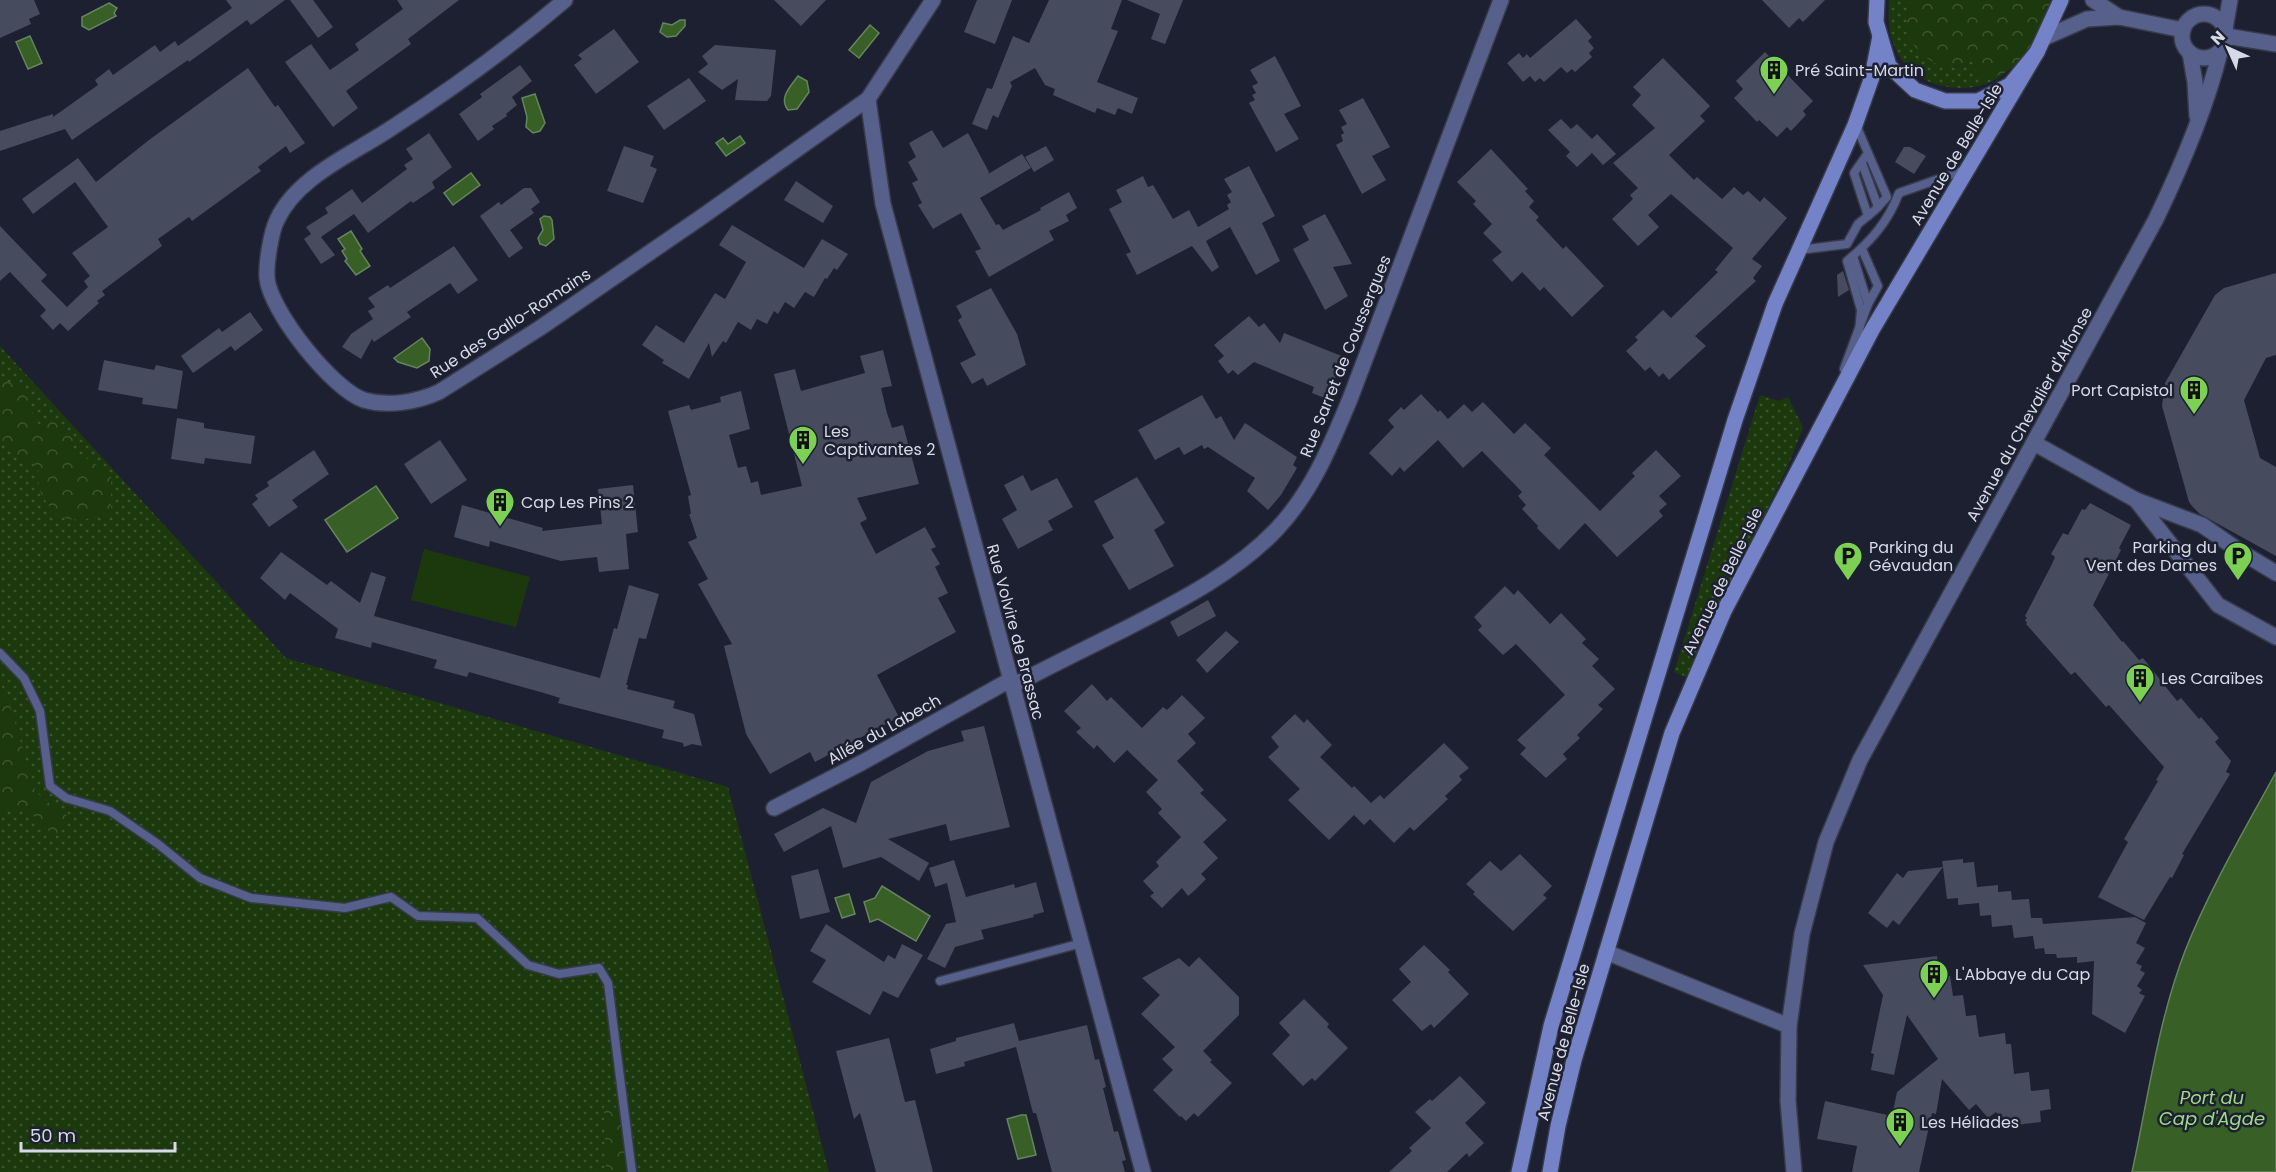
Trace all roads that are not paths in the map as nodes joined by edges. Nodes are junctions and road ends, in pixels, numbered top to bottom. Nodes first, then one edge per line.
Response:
1 (565, 0) edge
2 (933, 0) edge
3 (1501, 0) edge
4 (1877, 0) edge
5 (2061, 0) edge
6 (2093, 0) edge
7 (2206, 0) edge
8 (2230, 0) edge
9 (2193, 16) junction
10 (2119, 17) junction
11 (2183, 30) junction
12 (2225, 33) junction
13 (1880, 36) junction
14 (2044, 38) junction
15 (2276, 44) edge
16 (2220, 51) junction
17 (2037, 52) junction
18 (2190, 53) junction
19 (868, 99) junction
20 (2197, 119) junction
21 (1855, 125) junction
22 (1868, 153) junction
23 (1862, 163) junction
24 (1968, 168) junction
25 (1878, 207) junction
26 (1868, 216) junction
27 (1862, 249) junction
28 (1799, 250) junction
29 (1853, 256) junction
30 (1868, 304) junction
31 (1859, 333) junction
32 (1824, 419) junction
33 (2034, 442) junction
34 (2136, 500) junction
35 (2276, 573) edge
36 (2276, 637) edge
37 (0, 653) edge
38 (1011, 683) junction
39 (774, 808) dead end
40 (1082, 944) junction
41 (1606, 952) junction
42 (940, 981) dead end
43 (1789, 1026) junction
44 (632, 1172) edge
45 (1143, 1172) edge
46 (1519, 1172) edge
47 (1550, 1172) edge
48 (1794, 1172) edge

1 - 19 street, Rue des Gallo-Romains
2 - 19 street, Rue des Gallo-Romains
3 - 38 street, Rue Sarret de Coussergues
4 - 13 street
5 - 14 street
6 - 10 street
7 - 9 street
8 - 12 street
9 - 11 street
9 - 12 street
10 - 11 street
10 - 14 street
11 - 18 street
12 - 15 street
12 - 16 street
13 - 17 street
13 - 21 street, Avenue de Belle-Isle
14 - 17 street
16 - 18 street
16 - 20 street, Avenue du Chevalier d'Alfonse
17 - 24 street, Avenue de Belle-Isle
18 - 20 street, Avenue du Chevalier d'Alfonse
19 - 38 street, Rue Volvire de Brassac
20 - 33 street, Avenue du Chevalier d'Alfonse
21 - 22 lane
21 - 28 street, Avenue de Belle-Isle
22 - 23 lane
22 - 25 lane
23 - 25 lane
23 - 26 lane
24 - 27 lane
24 - 32 street, Avenue de Belle-Isle
25 - 26 lane
26 - 28 lane
27 - 29 lane
27 - 30 lane
28 - 46 street, Avenue de Belle-Isle
29 - 30 lane
29 - 31 lane
30 - 31 lane
31 - 32 lane
32 - 41 street, Avenue de Belle-Isle
33 - 34 street
33 - 43 street, Avenue du Chevalier d'Alfonse
34 - 35 street
34 - 36 street
37 - 44 lane
38 - 39 street, Allée du Labech
38 - 40 street, Rue Volvire de Brassac
40 - 42 lane
40 - 45 street, Rue Volvire de Brassac
41 - 43 street
41 - 47 street, Avenue de Belle-Isle
43 - 48 street, Avenue du Chevalier d'Alfonse

